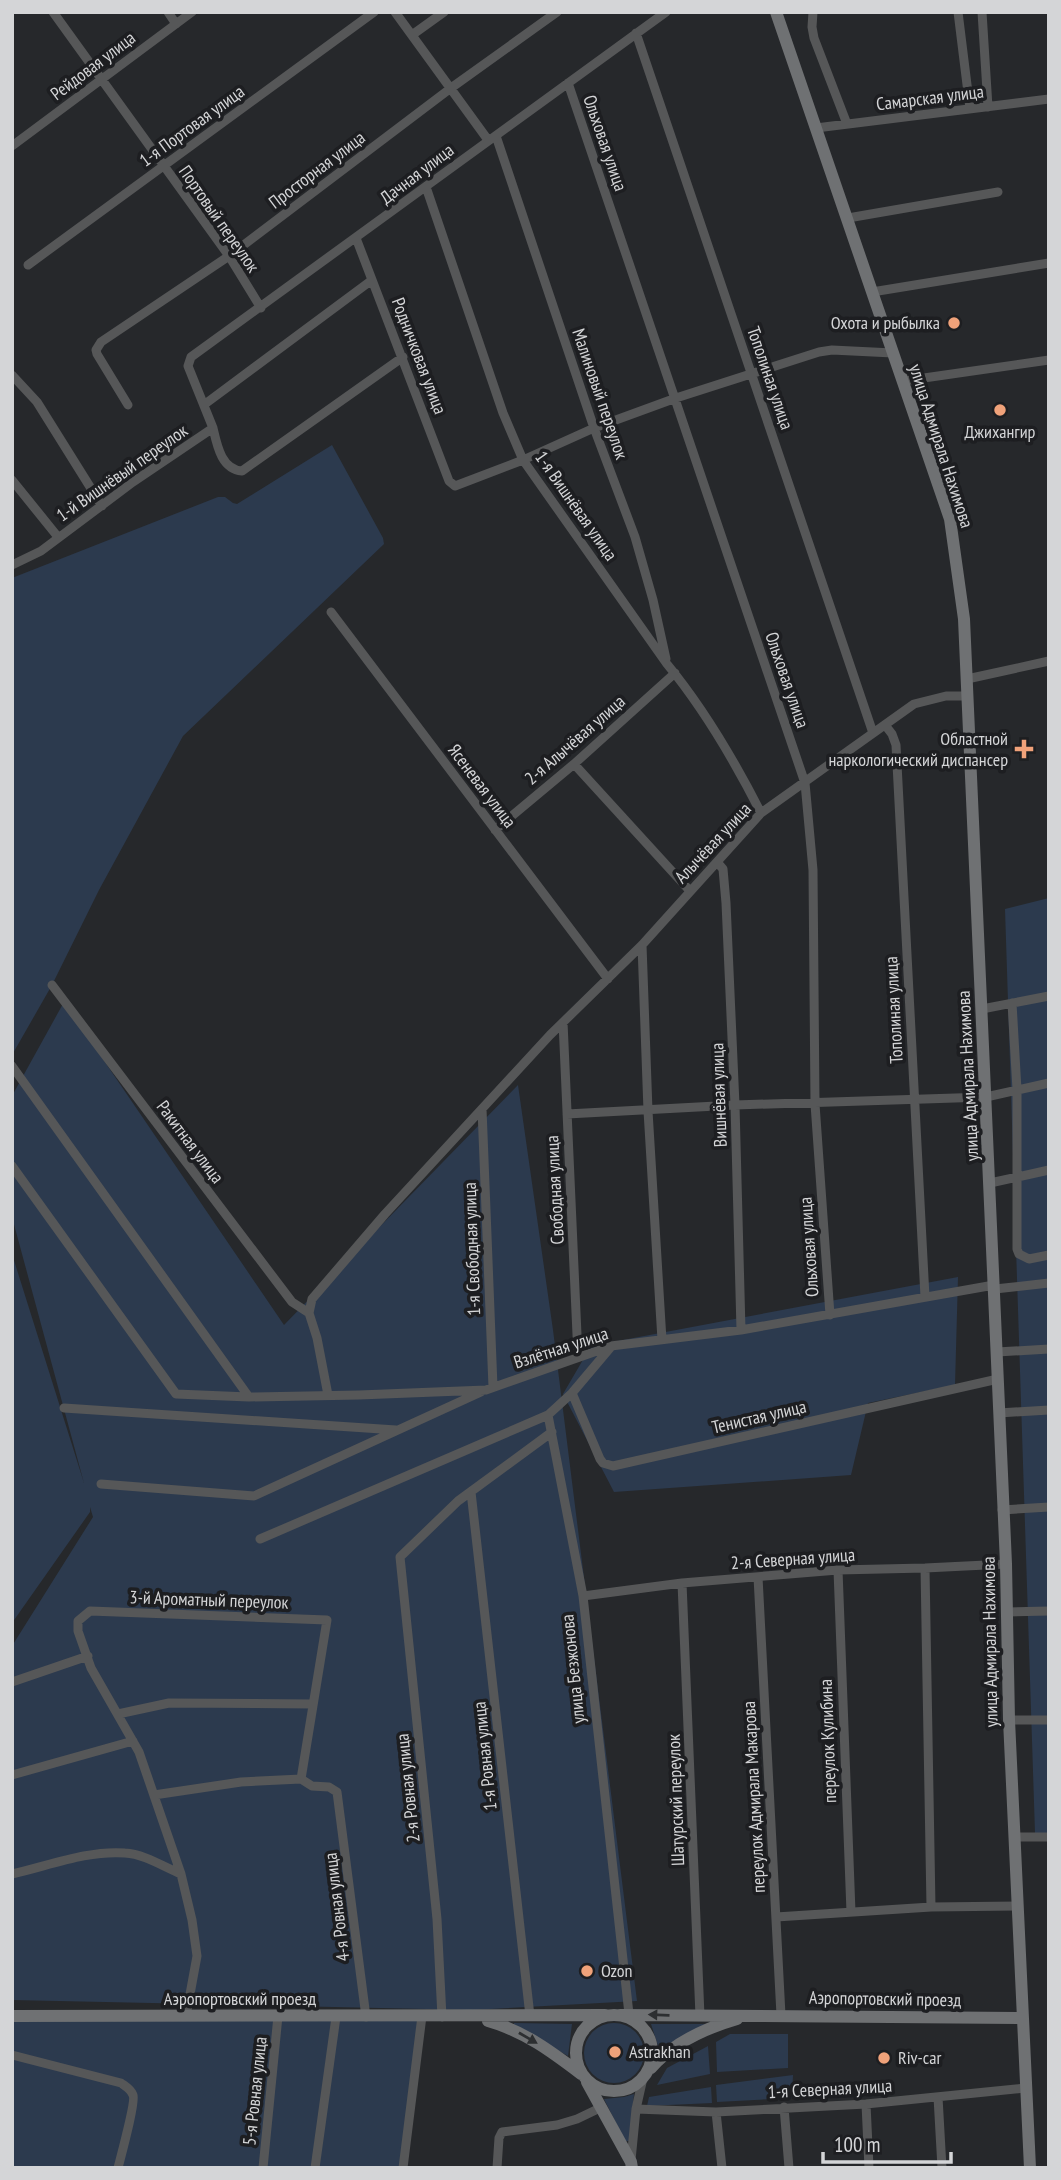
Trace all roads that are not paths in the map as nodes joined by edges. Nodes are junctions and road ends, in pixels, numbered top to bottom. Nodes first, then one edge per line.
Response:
1 (53, 12) edge
2 (168, 12) edge
3 (192, 12) edge
4 (374, 12) edge
5 (395, 12) edge
6 (443, 12) edge
7 (556, 12) edge
8 (666, 12) edge
9 (776, 12) edge
10 (813, 12) edge
11 (958, 12) edge
12 (982, 12) edge
13 (176, 24) junction
14 (636, 33) junction
15 (412, 35) junction
16 (101, 80) junction
17 (568, 83) junction
18 (451, 88) junction
19 (1049, 99) edge
20 (988, 107) junction
21 (970, 109) junction
22 (847, 124) junction
23 (816, 128) junction
24 (492, 138) junction
25 (13, 142) edge
26 (163, 167) junction
27 (426, 187) junction
28 (998, 192) dead end
29 (848, 218) junction
30 (356, 239) junction
31 (229, 256) junction
32 (1049, 263) edge
33 (28, 265) dead end
34 (372, 280) junction
35 (872, 292) junction
36 (261, 308) junction
37 (893, 353) junction
38 (403, 356) junction
39 (1049, 360) edge
40 (752, 374) junction
41 (12, 375) edge
42 (903, 382) junction
43 (676, 398) junction
44 (205, 404) junction
45 (128, 405) dead end
46 (213, 428) junction
47 (594, 428) junction
48 (523, 460) junction
49 (12, 480) edge
50 (102, 506) junction
51 (58, 537) junction
52 (12, 565) edge
53 (331, 612) dead end
54 (1049, 661) edge
55 (667, 664) junction
56 (675, 673) junction
57 (967, 679) junction
58 (968, 696) junction
59 (885, 725) junction
60 (873, 733) junction
61 (574, 764) junction
62 (805, 783) junction
63 (761, 813) junction
64 (495, 830) junction
65 (717, 862) junction
66 (690, 891) junction
67 (642, 945) junction
68 (608, 979) junction
69 (52, 985) dead end
70 (1049, 996) edge
71 (1012, 1003) junction
72 (982, 1009) junction
73 (563, 1022) junction
74 (12, 1066) edge
75 (1049, 1083) edge
76 (1017, 1090) junction
77 (986, 1097) junction
78 (915, 1100) junction
79 (815, 1104) junction
80 (735, 1105) junction
81 (482, 1109) junction
82 (648, 1111) junction
83 (567, 1114) junction
84 (12, 1166) edge
85 (1049, 1170) edge
86 (1016, 1177) junction
87 (990, 1183) junction
88 (1049, 1255) edge
89 (1049, 1283) edge
90 (994, 1287) junction
91 (925, 1297) junction
92 (309, 1313) junction
93 (830, 1315) junction
94 (741, 1330) junction
95 (663, 1340) junction
96 (611, 1346) junction
97 (1049, 1349) edge
98 (997, 1352) junction
99 (578, 1357) junction
100 (998, 1379) junction
101 (490, 1389) junction
102 (572, 1393) junction
103 (328, 1395) junction
104 (249, 1397) junction
105 (64, 1408) dead end
106 (1049, 1410) edge
107 (999, 1413) junction
108 (548, 1415) junction
109 (398, 1430) junction
110 (552, 1432) junction
111 (101, 1484) dead end
112 (471, 1492) junction
113 (1049, 1507) edge
114 (1003, 1510) junction
115 (261, 1539) dead end
116 (1006, 1564) junction
117 (925, 1568) junction
118 (838, 1570) junction
119 (758, 1577) junction
120 (682, 1583) junction
121 (583, 1596) junction
122 (1049, 1611) edge
123 (1006, 1612) junction
124 (88, 1656) junction
125 (12, 1682) edge
126 (313, 1703) junction
127 (118, 1714) junction
128 (1009, 1720) junction
129 (1049, 1720) edge
130 (133, 1741) junction
131 (12, 1775) edge
132 (301, 1779) junction
133 (154, 1795) junction
134 (1014, 1837) junction
135 (1049, 1837) edge
136 (12, 1874) edge
137 (181, 1874) junction
138 (930, 1906) junction
139 (1017, 1906) junction
140 (851, 1912) junction
141 (776, 1917) junction
142 (624, 2014) junction
143 (605, 2015) junction
144 (781, 2015) junction
145 (12, 2016) edge
146 (186, 2016) junction
147 (422, 2016) junction
148 (530, 2016) junction
149 (700, 2016) junction
150 (748, 2016) junction
151 (278, 2017) junction
152 (336, 2017) junction
153 (366, 2017) junction
154 (442, 2017) junction
155 (467, 2017) junction
156 (1021, 2018) junction
157 (12, 2055) edge
158 (645, 2075) junction
159 (584, 2076) junction
160 (1025, 2088) junction
161 (938, 2097) junction
162 (866, 2104) junction
163 (602, 2107) junction
164 (784, 2107) junction
165 (636, 2109) junction
166 (716, 2112) junction
167 (631, 2165) edge
168 (118, 2168) edge
169 (262, 2168) edge
170 (315, 2168) edge
171 (403, 2168) edge
172 (497, 2168) edge
173 (722, 2168) edge
174 (789, 2168) edge
175 (869, 2168) edge
176 (942, 2168) edge
177 (1030, 2168) edge

1 - 16 street, Портовый переулок
2 - 13 street
3 - 13 street, Рейдовая улица
4 - 26 street, 1-я Портовая улица
5 - 15 street, Малиновый переулок
6 - 15 street
7 - 18 street, Просторная улица
8 - 14 street, Дачная улица
9 - 23 main road, улица Адмирала Нахимова
10 - 22 street
11 - 21 street
12 - 20 street
13 - 16 street, Рейдовая улица
14 - 17 street, Дачная улица
14 - 40 street, Тополиная улица
15 - 18 street, Малиновый переулок
16 - 25 street, Рейдовая улица
16 - 26 street, Портовый переулок
17 - 24 street, Дачная улица
17 - 43 street, Ольховая улица
18 - 24 street, Малиновый переулок
18 - 31 street, Просторная улица
19 - 20 street, Самарская улица
20 - 21 street, Самарская улица
21 - 22 street, Самарская улица
22 - 23 street, Самарская улица
23 - 29 main road, улица Адмирала Нахимова
24 - 27 street, Дачная улица
24 - 47 street, Малиновый переулок
26 - 31 street, Портовый переулок
26 - 33 street, 1-я Портовая улица
27 - 30 street, Дачная улица
27 - 48 street, 1-я Вишнёвая улица
28 - 29 street
29 - 35 main road, улица Адмирала Нахимова
30 - 34 street, Родничковая улица
30 - 36 street, Дачная улица
31 - 36 street, Портовый переулок
31 - 45 street, Просторная улица
32 - 35 street
34 - 38 street, Родничковая улица
34 - 44 street
35 - 37 main road, улица Адмирала Нахимова
36 - 44 street, Дачная улица
37 - 40 street
37 - 42 main road, улица Адмирала Нахимова
38 - 46 street, 1-й Вишнёвый переулок
38 - 48 street, Родничковая улица
39 - 42 street
40 - 43 street
40 - 60 street, Тополиная улица
41 - 50 street
42 - 57 main road, улица Адмирала Нахимова
43 - 47 street
43 - 62 street, Ольховая улица
44 - 46 street
46 - 50 street, 1-й Вишнёвый переулок
47 - 48 street
47 - 55 street, Малиновый переулок
48 - 55 street, 1-я Вишнёвая улица
49 - 51 street
50 - 51 street, 1-й Вишнёвый переулок
51 - 52 street, 1-й Вишнёвый переулок
53 - 64 street, Ясеневая улица
54 - 57 street
55 - 56 street, 1-я Вишнёвая улица
56 - 61 street, 2-я Алычёвая улица
56 - 63 street, 1-я Вишнёвая улица
57 - 58 main road, улица Адмирала Нахимова
58 - 59 street, Алычёвая улица
58 - 72 main road, улица Адмирала Нахимова
59 - 60 street, Алычёвая улица
59 - 78 street, Тополиная улица
60 - 62 street, Алычёвая улица
61 - 64 street, 2-я Алычёвая улица
61 - 66 street
62 - 63 street, Алычёвая улица
62 - 79 street, Ольховая улица
63 - 65 street, Алычёвая улица
64 - 68 street, Ясеневая улица
65 - 66 street, Алычёвая улица
65 - 80 street, Вишнёвая улица
66 - 67 street, Алычёвая улица
67 - 68 street, Алычёвая улица
67 - 82 street
68 - 73 street, Алычёвая улица
69 - 92 street, Ракитная улица
70 - 71 street
71 - 72 street
71 - 76 street
72 - 77 main road, улица Адмирала Нахимова
73 - 81 street, Алычёвая улица
73 - 83 street, Свободная улица
74 - 104 street
75 - 76 street
76 - 77 street
76 - 86 street
77 - 78 street
77 - 87 main road, улица Адмирала Нахимова
78 - 79 street
78 - 91 street, Тополиная улица
79 - 80 street
79 - 93 street, Ольховая улица
80 - 82 street
80 - 94 street, Вишнёвая улица
81 - 92 street, Алычёвая улица
81 - 101 street, 1-я Свободная улица
82 - 83 street
82 - 95 street
83 - 99 street, Свободная улица
84 - 104 street, Взлётная улица
85 - 86 street
86 - 87 street
86 - 88 street
87 - 90 main road, улица Адмирала Нахимова
89 - 90 street, Взлётная улица
90 - 91 street, Взлётная улица
90 - 98 main road, улица Адмирала Нахимова
91 - 93 street, Взлётная улица
92 - 103 street
93 - 94 street, Взлётная улица
94 - 95 street, Взлётная улица
95 - 96 street, Взлётная улица
96 - 99 street, Взлётная улица
96 - 102 street
97 - 98 street
98 - 100 main road, улица Адмирала Нахимова
99 - 101 street, Взлётная улица
100 - 102 street, Тенистая улица
100 - 107 main road, улица Адмирала Нахимова
101 - 103 street, Взлётная улица
101 - 109 street
102 - 108 street
103 - 104 street, Взлётная улица
105 - 109 street
106 - 107 street
107 - 114 main road, улица Адмирала Нахимова
108 - 110 street, улица Безжонова
108 - 115 street
109 - 111 street
110 - 112 street
110 - 121 street, улица Безжонова
112 - 148 street, 1-я Ровная улица
112 - 154 street, 2-я Ровная улица
113 - 114 street
114 - 116 main road, улица Адмирала Нахимова
116 - 117 street, 2-я Северная улица
116 - 123 main road, улица Адмирала Нахимова
117 - 118 street, 2-я Северная улица
117 - 138 street
118 - 119 street, 2-я Северная улица
118 - 140 street, переулок Кулибина
119 - 120 street, 2-я Северная улица
119 - 141 street, переулок Адмирала Макарова
120 - 121 street, 2-я Северная улица
120 - 149 street, Шатурский переулок
121 - 142 street, улица Безжонова
122 - 123 street
123 - 128 main road, улица Адмирала Нахимова
124 - 125 street
124 - 126 street, 3-й Ароматный переулок
124 - 127 street
126 - 127 street
126 - 132 street
127 - 130 street
128 - 129 street
128 - 134 main road, улица Адмирала Нахимова
130 - 131 street
130 - 133 street
132 - 133 street
132 - 153 street, 4-я Ровная улица
133 - 137 street
134 - 135 street
134 - 139 main road, улица Адмирала Нахимова
136 - 137 street
137 - 146 street
138 - 139 street
138 - 140 street
139 - 156 main road, улица Адмирала Нахимова
140 - 141 street
141 - 144 street, переулок Адмирала Макарова
142 - 143 main road
149 -> 142 main road, Аэропортовский проезд
142 - 158 main road
143 - 148 main road
143 - 159 main road
144 - 150 main road, Аэропортовский проезд
144 - 156 main road, Аэропортовский проезд
145 - 146 main road, Аэропортовский проезд
146 - 151 main road, Аэропортовский проезд
147 - 153 main road, Аэропортовский проезд
147 - 154 main road, Аэропортовский проезд
147 - 171 street
148 - 155 main road
149 - 150 main road, Аэропортовский проезд
150 - 158 main road
151 - 152 main road, Аэропортовский проезд
151 - 169 street, 5-я Ровная улица
152 - 153 main road, Аэропортовский проезд
152 - 170 street
154 - 155 main road, Аэропортовский проезд
155 -> 159 main road
156 - 160 main road, улица Адмирала Нахимова
157 - 168 street
158 - 159 main road
158 - 165 street
159 - 163 main road
160 - 161 street, 1-я Северная улица
160 - 177 main road, улица Адмирала Нахимова
161 - 162 street, 1-я Северная улица
161 - 176 street
162 - 164 street, 1-я Северная улица
162 - 175 street
163 - 167 main road
163 - 172 street
164 - 166 street, 1-я Северная улица
164 - 174 street
165 - 166 street, 1-я Северная улица
165 - 167 street
166 - 173 street

